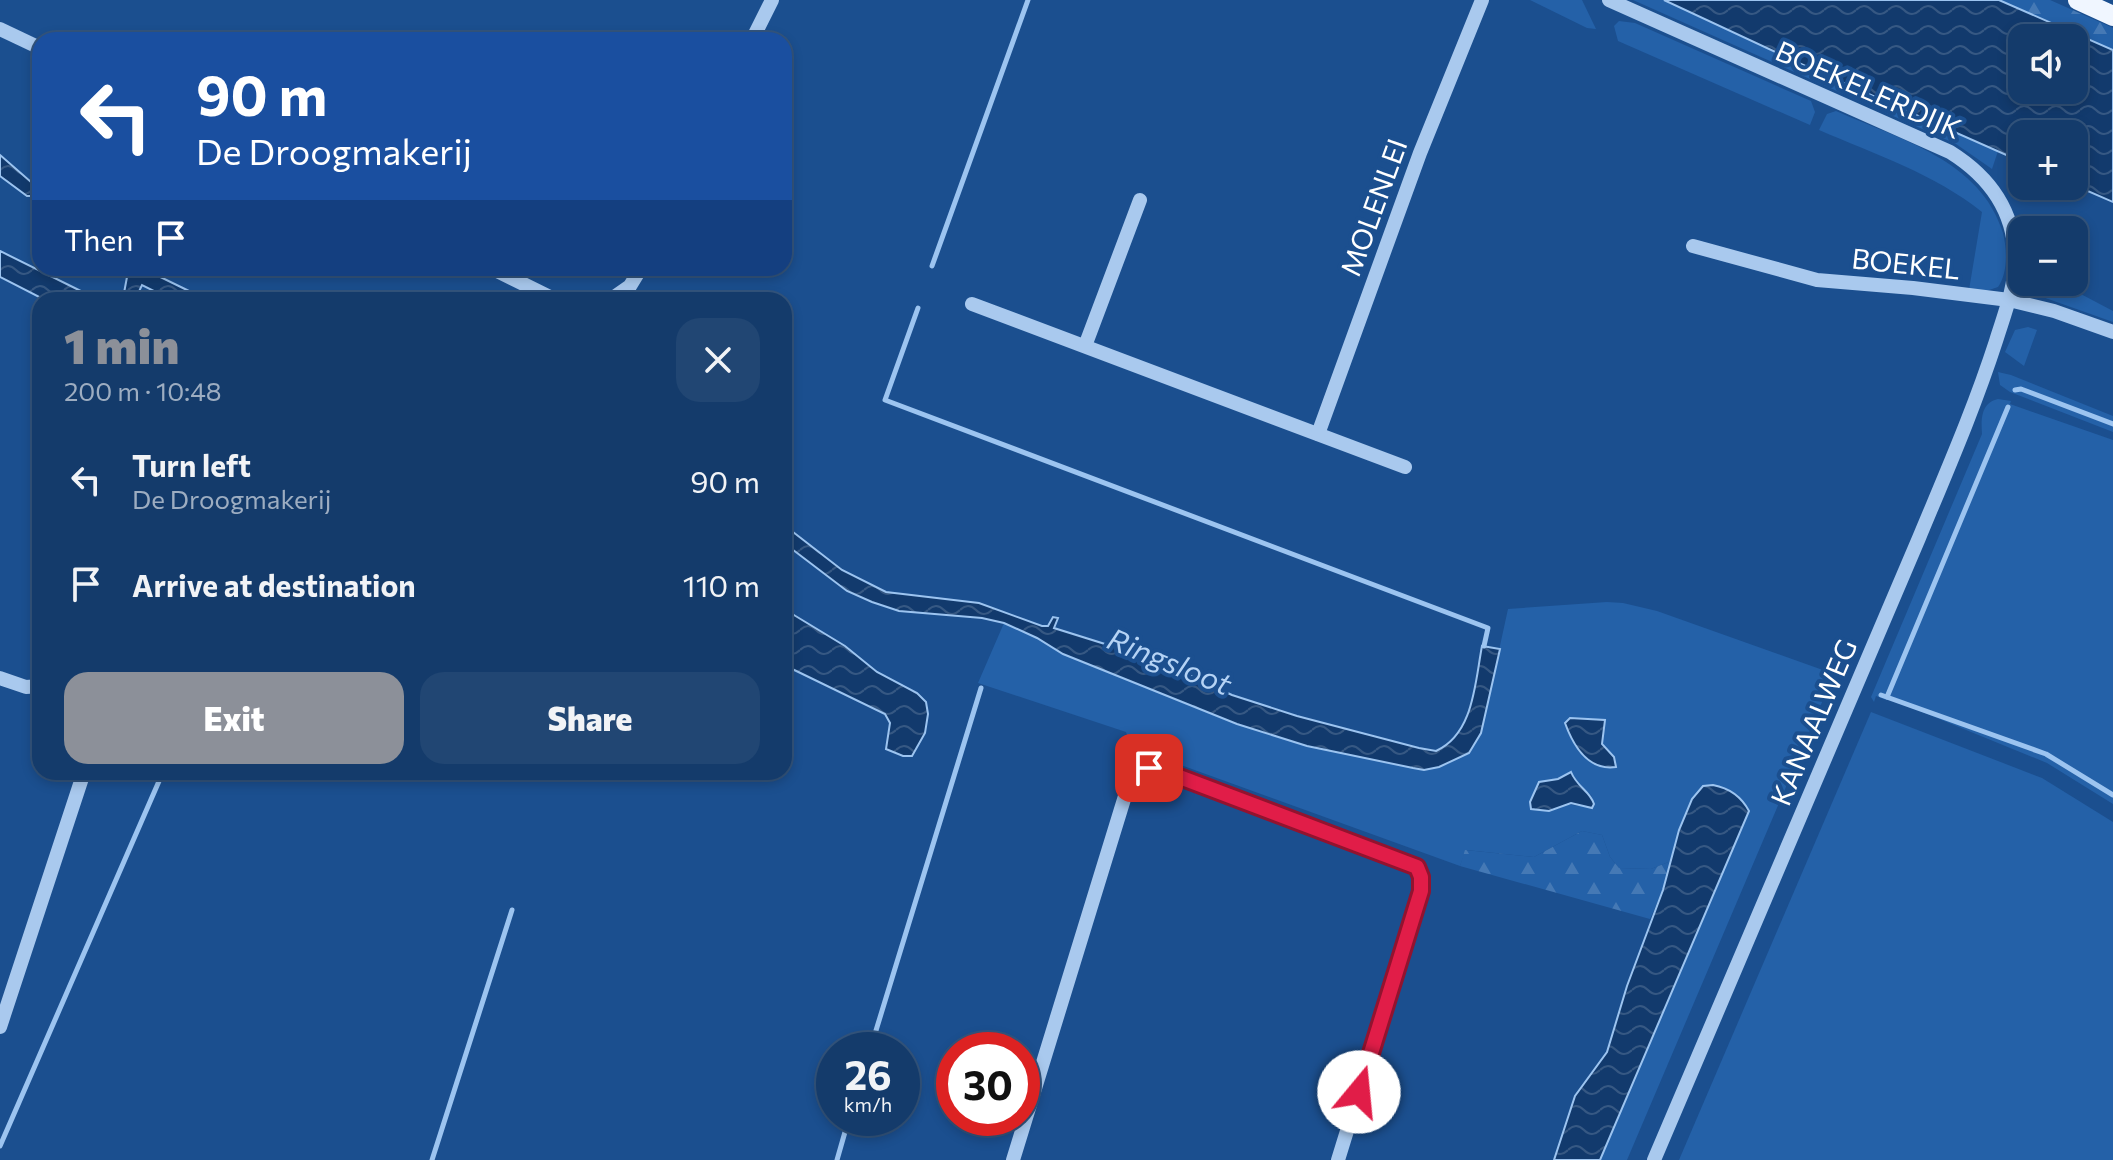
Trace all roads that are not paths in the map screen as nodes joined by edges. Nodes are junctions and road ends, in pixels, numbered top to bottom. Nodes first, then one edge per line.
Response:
1 (772, 0) edge
2 (1482, 0) edge
3 (1609, 0) edge
4 (2078, 0) edge
5 (2113, 16) edge
6 (0, 29) edge
7 (756, 32) edge
8 (32, 44) edge
9 (1140, 200) dead end
10 (1693, 246) dead end
11 (507, 276) edge
12 (636, 276) edge
13 (540, 292) edge
14 (621, 292) edge
15 (2009, 300) junction
16 (972, 304) dead end
17 (2113, 332) edge
18 (1085, 346) junction
19 (1318, 434) junction
20 (1405, 467) dead end
21 (0, 678) edge
22 (32, 687) edge
23 (81, 780) edge
24 (0, 1027) edge
25 (1013, 1160) edge
26 (1338, 1160) edge
27 (1654, 1160) edge

1 - 7 street
2 - 19 street, MOLENLEI
3 - 15 street, BOEKELERDIJK
4 - 5 main road
6 - 8 street
9 - 18 street
10 - 15 street, BOEKEL
11 - 13 street
12 - 14 street
15 - 17 street, BOEKEL
15 - 27 street, KANAALWEG
16 - 18 street
18 - 19 street
19 - 20 street
21 - 22 street
23 - 24 street
25 - 26 street

